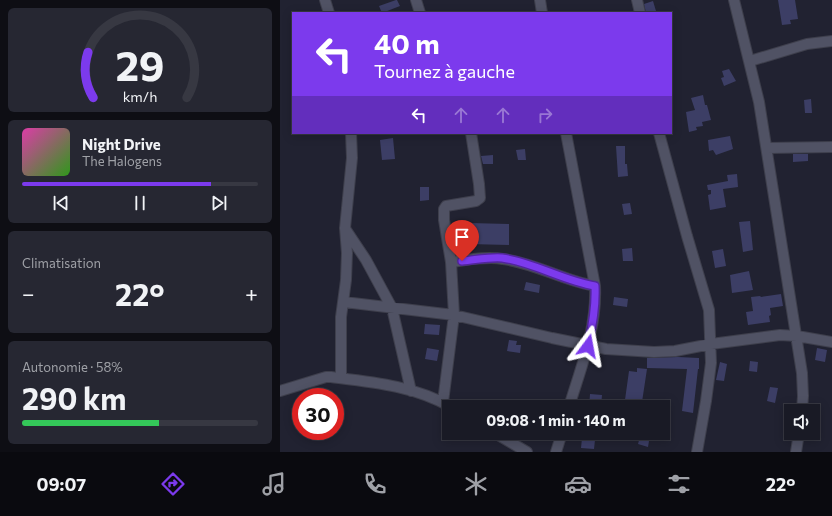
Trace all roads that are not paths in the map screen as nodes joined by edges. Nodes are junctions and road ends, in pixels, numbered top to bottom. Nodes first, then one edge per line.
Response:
1 (325, 0) edge
2 (416, 0) edge
3 (540, 0) edge
4 (637, 0) edge
5 (734, 0) edge
6 (329, 12) edge
7 (420, 12) edge
8 (542, 12) edge
9 (640, 12) edge
10 (832, 41) edge
11 (750, 61) junction
12 (351, 134) edge
13 (471, 134) edge
14 (566, 134) edge
15 (659, 134) edge
16 (832, 147) edge
17 (767, 148) junction
18 (345, 228) junction
19 (451, 262) junction
20 (595, 286) junction
21 (344, 302) junction
22 (392, 308) junction
23 (454, 315) junction
24 (797, 336) junction
25 (832, 342) edge
26 (711, 344) junction
27 (588, 346) junction
28 (341, 378) junction
29 (280, 391) edge
30 (411, 391) junction
31 (447, 400) edge
32 (571, 400) edge
33 (442, 403) edge
34 (802, 404) edge
35 (507, 440) edge
36 (560, 440) edge
37 (798, 440) edge
38 (527, 452) edge
39 (556, 452) edge
40 (697, 452) edge
41 (796, 452) edge

1 - 6 street
2 - 7 street
3 - 8 street
4 - 9 street
5 - 11 street
10 - 11 street
11 - 17 street
12 - 18 street
13 - 19 street
14 - 20 street
15 - 26 street
16 - 17 street
17 - 24 street
18 - 21 street
18 - 22 street
19 - 20 street
19 - 23 street
20 - 27 street
21 - 22 street
21 - 28 street
22 - 23 street
22 - 30 street
23 - 27 street
23 - 31 street
24 - 25 street
24 - 26 street
24 - 34 street
26 - 27 street
26 - 40 street
27 - 32 street
28 - 29 street
28 - 30 street
30 - 33 street
35 - 38 street
36 - 39 street
37 - 41 street

